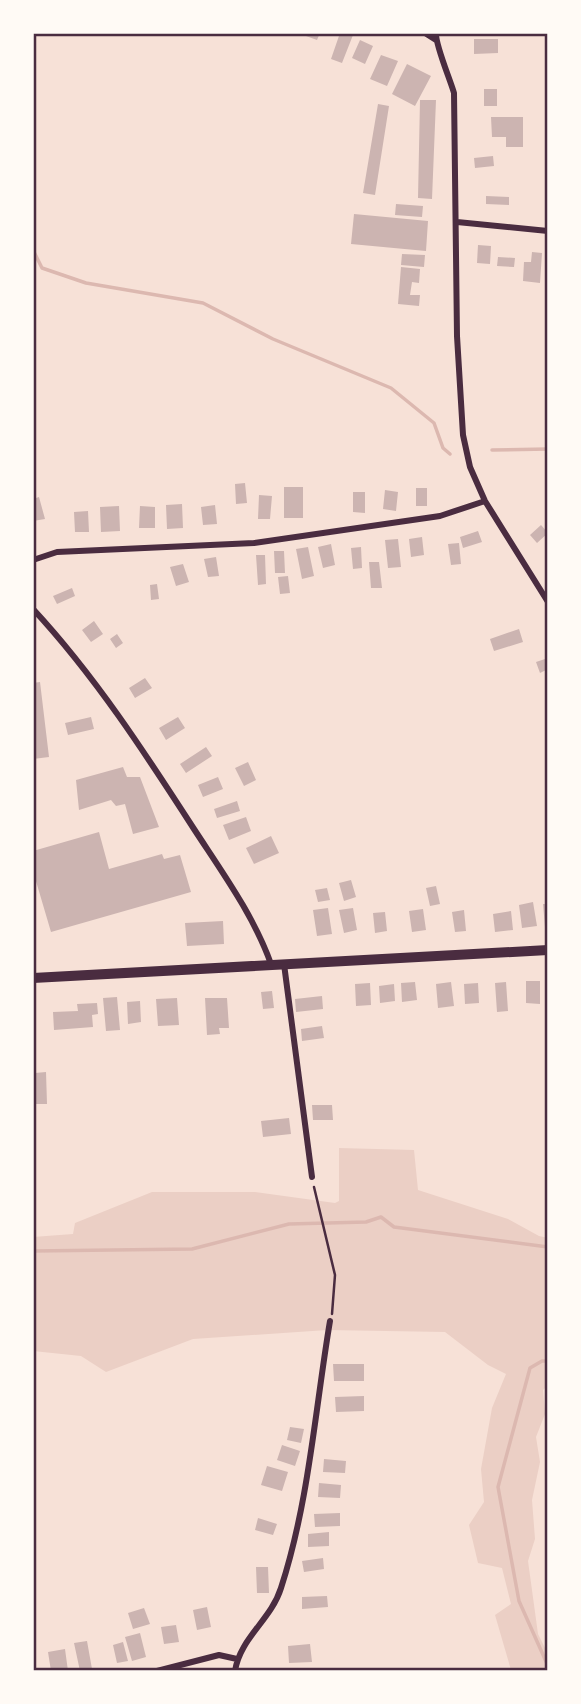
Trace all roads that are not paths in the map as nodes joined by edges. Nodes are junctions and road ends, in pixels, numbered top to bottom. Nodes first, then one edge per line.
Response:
1 (425, 33) edge
2 (436, 37) edge
3 (457, 222) junction
4 (548, 231) edge
5 (485, 501) junction
6 (33, 560) edge
7 (548, 602) edge
8 (33, 609) edge
9 (548, 950) edge
10 (271, 964) junction
11 (284, 964) junction
12 (33, 978) edge
13 (312, 1177) road end
14 (330, 1321) road end
15 (237, 1659) junction
16 (157, 1671) edge
17 (235, 1671) edge

1 - 2 street
2 - 3 street
3 - 4 street
3 - 5 street
5 - 6 street
5 - 7 street
8 - 10 street
9 - 11 main road
10 - 11 main road
10 - 12 main road
11 - 13 street
14 - 15 street
15 - 16 street
15 - 17 street

